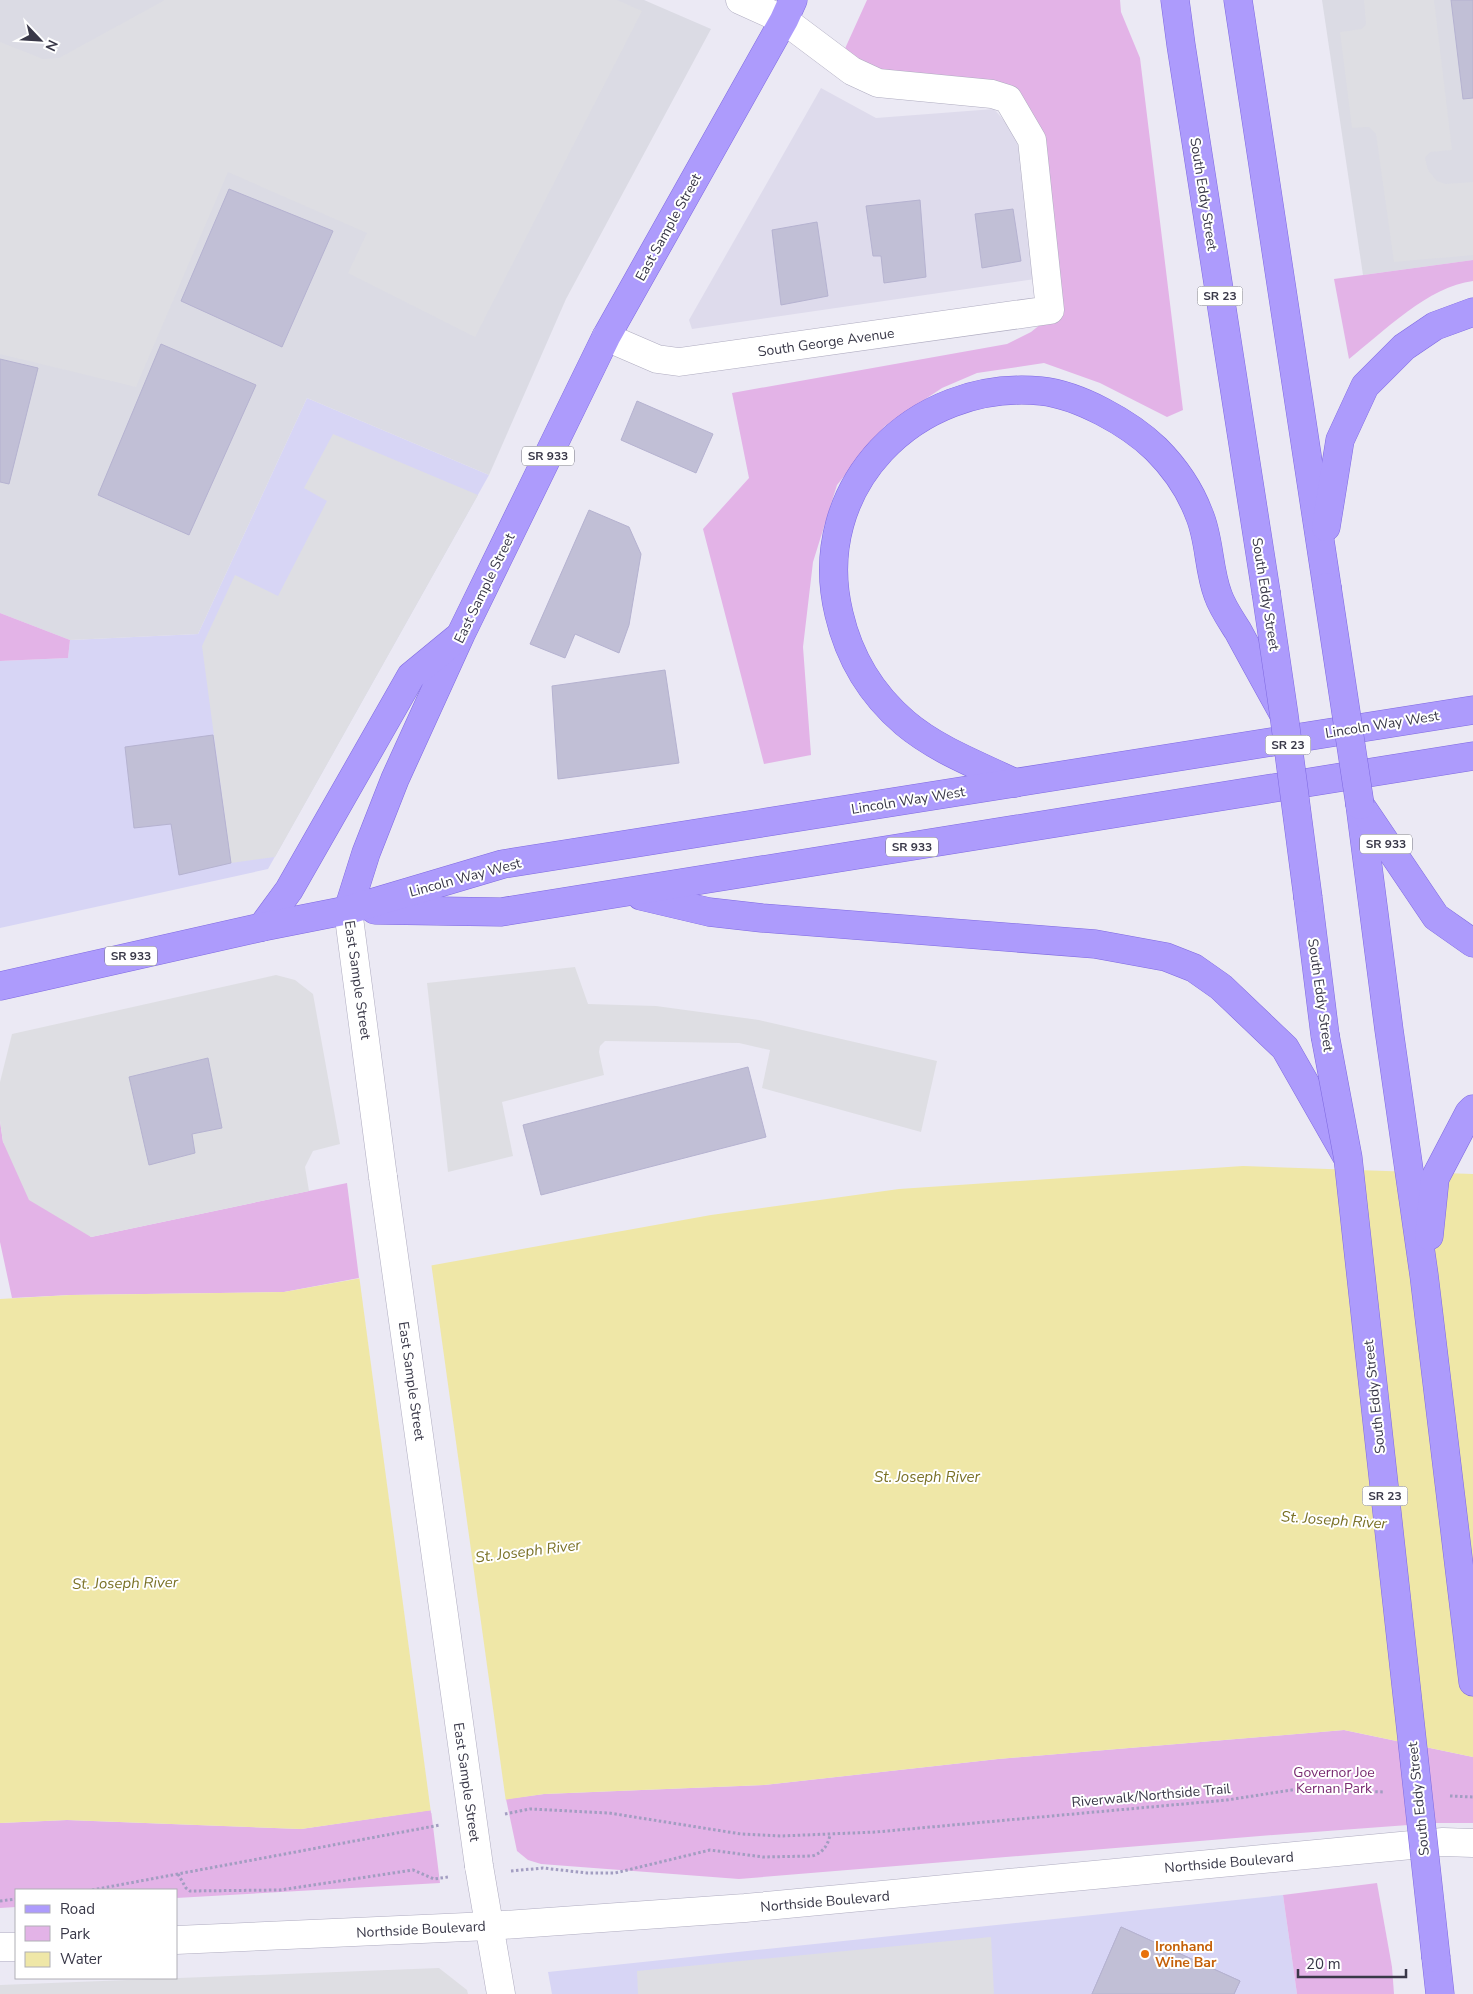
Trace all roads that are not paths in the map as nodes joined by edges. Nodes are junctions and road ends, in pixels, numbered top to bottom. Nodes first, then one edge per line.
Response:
1 (740, 0) edge
2 (1175, 0) edge
3 (1238, 0) edge
4 (788, 10) edge
5 (1473, 312) edge
6 (606, 337) junction
7 (1322, 553) junction
8 (461, 634) junction
9 (1473, 710) edge
10 (1284, 715) junction
11 (1473, 756) edge
12 (1015, 783) junction
13 (1360, 805) junction
14 (627, 893) junction
15 (348, 910) junction
16 (262, 927) junction
17 (1473, 944) edge
18 (0, 986) edge
19 (1473, 1109) edge
20 (1348, 1158) junction
21 (1424, 1275) junction
22 (1473, 1682) edge
23 (1473, 1843) edge
24 (489, 1926) junction
25 (178, 1940) edge
26 (0, 1947) edge
27 (15, 1947) edge
28 (1439, 1992) edge
29 (501, 1994) edge

1 - 4 street
2 - 10 main road, South Eddy Street / SR 23, bridge
3 - 7 main road
4 - 6 main road, East Sample Street / SR 933
4 - 6 street, South George Avenue
5 - 7 main road
6 - 8 main road, East Sample Street / SR 933
7 - 13 main road, bridge
8 - 15 main road, East Sample Street / SR 933
8 - 16 main road
9 - 12 main road, Lincoln Way West
10 - 12 main road
10 - 20 main road, South Eddy Street / SR 23, bridge
11 - 14 main road, Lincoln Way West / SR 933
12 - 15 main road, Lincoln Way West
13 - 17 main road, SR 933
13 - 21 main road
14 - 15 main road, Lincoln Way West / SR 933
14 - 20 main road
15 - 16 main road, Lincoln Way West / SR 933
15 - 24 street, East Sample Street, bridge
16 - 18 main road, Lincoln Way West / SR 933
19 - 21 main road
20 - 28 main road, South Eddy Street / SR 23, bridge
21 - 22 main road
23 - 24 street, Northside Boulevard
24 - 25 street, Northside Boulevard
24 - 29 street, East Sample Street
26 - 27 street

